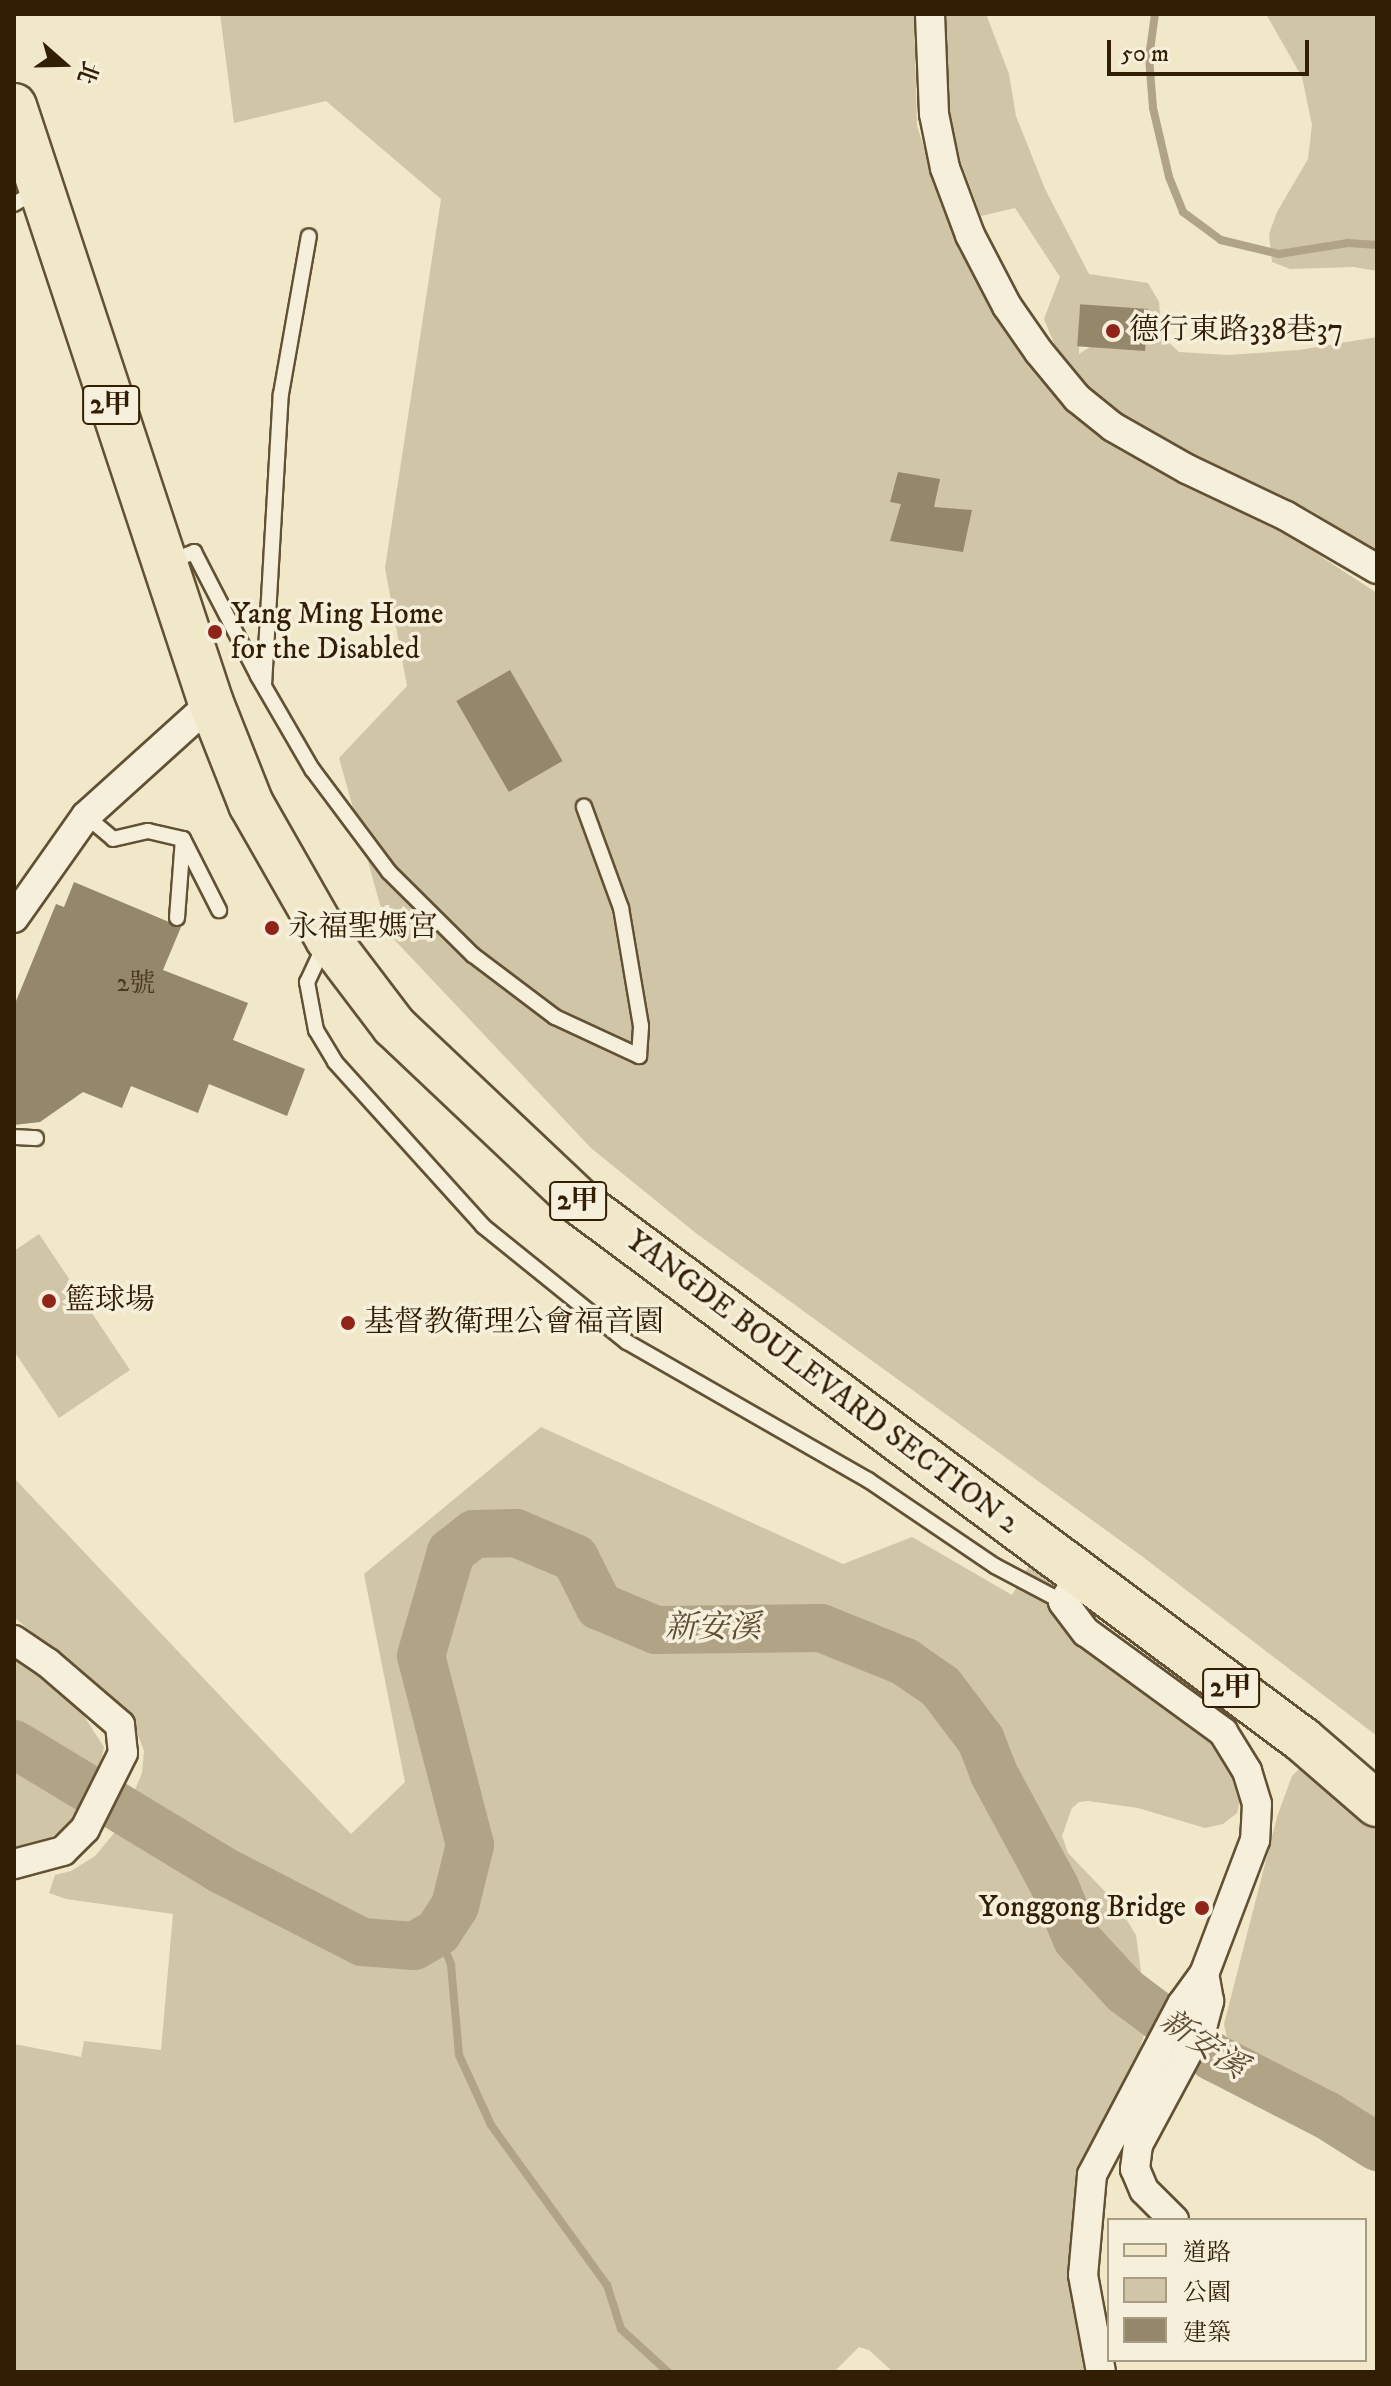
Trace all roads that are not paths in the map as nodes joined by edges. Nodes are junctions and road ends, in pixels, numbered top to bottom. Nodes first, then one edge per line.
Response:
1 (930, 14) edge
2 (14, 106) edge
3 (27, 196) edge
4 (309, 236) dead end
5 (164, 563) junction
6 (1377, 569) edge
7 (264, 687) junction
8 (211, 703) junction
9 (584, 807) dead end
10 (86, 816) junction
11 (183, 839) junction
12 (219, 910) dead end
13 (14, 918) edge
14 (177, 918) dead end
15 (328, 939) junction
16 (14, 1137) edge
17 (36, 1138) dead end
18 (1072, 1589) junction
19 (14, 1640) edge
20 (1377, 1804) edge
21 (14, 1864) edge
22 (1204, 1974) junction
23 (1172, 2218) edge
24 (1101, 2372) edge

1 - 6 street
2 - 3 main road, YANGDE BOULEVARD SECTION 2 / 2甲
3 - 5 main road, YANGDE BOULEVARD SECTION 2 / 2甲
4 - 7 lane
5 - 7 lane
5 - 8 main road, YANGDE BOULEVARD SECTION 2 / 2甲
7 - 9 lane
8 - 10 street
8 - 15 main road, YANGDE BOULEVARD SECTION 2 / 2甲
10 - 11 lane
10 - 13 street
11 - 12 lane
11 - 14 lane
15 - 18 main road, YANGDE BOULEVARD SECTION 2 / 2甲
15 - 18 lane
16 - 17 lane
18 - 20 main road, YANGDE BOULEVARD SECTION 2 / 2甲
18 - 22 street
19 - 21 street
22 - 23 street
22 - 24 street

